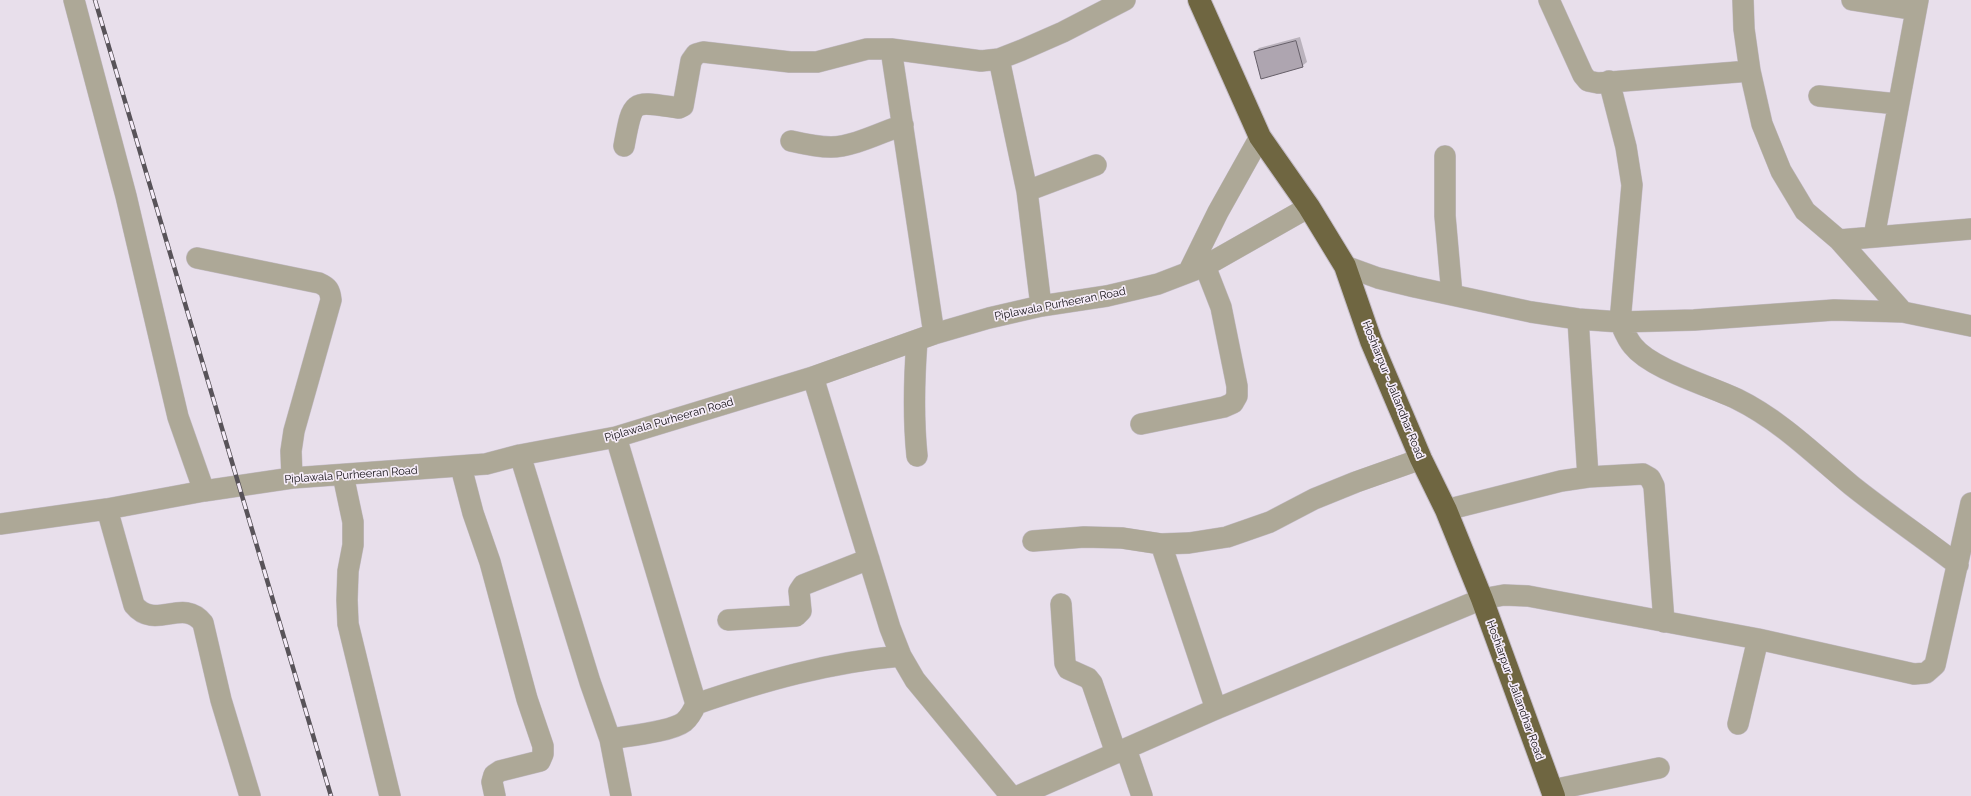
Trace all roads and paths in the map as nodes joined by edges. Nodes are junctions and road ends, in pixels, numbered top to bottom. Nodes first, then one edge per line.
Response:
1 (74, 0) edge
2 (1126, 0) edge
3 (1199, 0) edge
4 (1549, 0) edge
5 (1743, 0) edge
6 (1852, 0) edge
7 (1917, 5) edge
8 (891, 48) junction
9 (999, 59) junction
10 (1750, 71) junction
11 (1609, 82) junction
12 (1819, 96) dead end
13 (1897, 104) junction
14 (902, 125) junction
15 (1260, 138) junction
16 (791, 140) dead end
17 (624, 146) dead end
18 (1445, 156) dead end
19 (1096, 165) dead end
20 (1026, 191) junction
21 (1310, 207) junction
22 (1971, 229) edge
23 (1874, 237) junction
24 (1839, 240) junction
25 (198, 258) dead end
26 (1345, 266) junction
27 (1197, 268) junction
28 (1452, 295) junction
29 (1041, 306) junction
30 (1903, 312) junction
31 (1578, 319) junction
32 (1620, 322) junction
33 (1971, 326) edge
34 (926, 337) junction
35 (813, 377) junction
36 (1142, 424) dead end
37 (616, 436) junction
38 (520, 455) junction
39 (917, 456) dead end
40 (1421, 459) junction
41 (461, 467) junction
42 (343, 475) junction
43 (1588, 477) junction
44 (292, 478) junction
45 (204, 491) junction
46 (1971, 503) edge
47 (107, 509) junction
48 (1446, 510) junction
49 (0, 524) edge
50 (1033, 541) dead end
51 (1161, 544) junction
52 (1964, 555) edge
53 (869, 559) junction
54 (1482, 599) junction
55 (1061, 604) dead end
56 (728, 620) dead end
57 (1664, 622) junction
58 (1758, 639) junction
59 (901, 656) junction
60 (696, 704) junction
61 (1216, 709) junction
62 (1738, 724) dead end
63 (610, 739) junction
64 (1121, 751) junction
65 (1659, 768) dead end
66 (1553, 793) edge
67 (250, 796) edge
68 (390, 796) edge
69 (496, 796) edge
70 (621, 796) edge
71 (1011, 796) edge
72 (1018, 796) edge
73 (1142, 796) edge

1 - 45 street
2 - 9 street
3 - 15 highway, Hoshiarpur - Jallandhar Road
4 - 11 street
5 - 10 street
6 - 7 street
7 - 13 street
8 - 9 street
8 - 14 street
8 - 17 street
9 - 20 street
10 - 11 street
10 - 24 street
11 - 32 street
12 - 13 street
13 - 23 street
14 - 16 street
14 - 34 street
15 - 21 highway, Hoshiarpur - Jallandhar Road
15 - 27 street
18 - 28 street
19 - 20 street
20 - 29 street
21 - 26 highway, Hoshiarpur - Jallandhar Road
21 - 27 street, Piplawala Purheeran Road
22 - 23 street
23 - 24 street
24 - 30 street
25 - 44 street
26 - 28 street
26 - 40 highway, Hoshiarpur - Jallandhar Road
27 - 29 street, Piplawala Purheeran Road
27 - 36 street
28 - 31 street
29 - 34 street, Piplawala Purheeran Road
30 - 32 street
30 - 33 street
31 - 32 street
31 - 43 street
32 - 52 street
34 - 35 street, Piplawala Purheeran Road
34 - 39 street
35 - 37 street, Piplawala Purheeran Road
35 - 53 street
37 - 38 street, Piplawala Purheeran Road
37 - 60 street
38 - 41 street, Piplawala Purheeran Road
38 - 63 street
40 - 48 highway, Hoshiarpur - Jallandhar Road
40 - 51 street
41 - 42 street, Piplawala Purheeran Road
41 - 69 street
42 - 44 street, Piplawala Purheeran Road
42 - 68 street
43 - 48 street
43 - 57 street
44 - 45 street, Piplawala Purheeran Road
45 - 47 street, Piplawala Purheeran Road
46 - 52 street
47 - 49 street, Piplawala Purheeran Road
47 - 67 street
48 - 54 highway, Hoshiarpur - Jallandhar Road
50 - 51 street
51 - 61 street
52 - 58 street
53 - 56 street
53 - 59 street
54 - 57 street
54 - 61 street
54 - 66 highway, Hoshiarpur - Jallandhar Road
55 - 64 street
57 - 58 street
58 - 62 street
59 - 60 street
59 - 71 street
60 - 63 street
61 - 64 street
63 - 70 street
64 - 72 street
64 - 73 street
65 - 66 street

